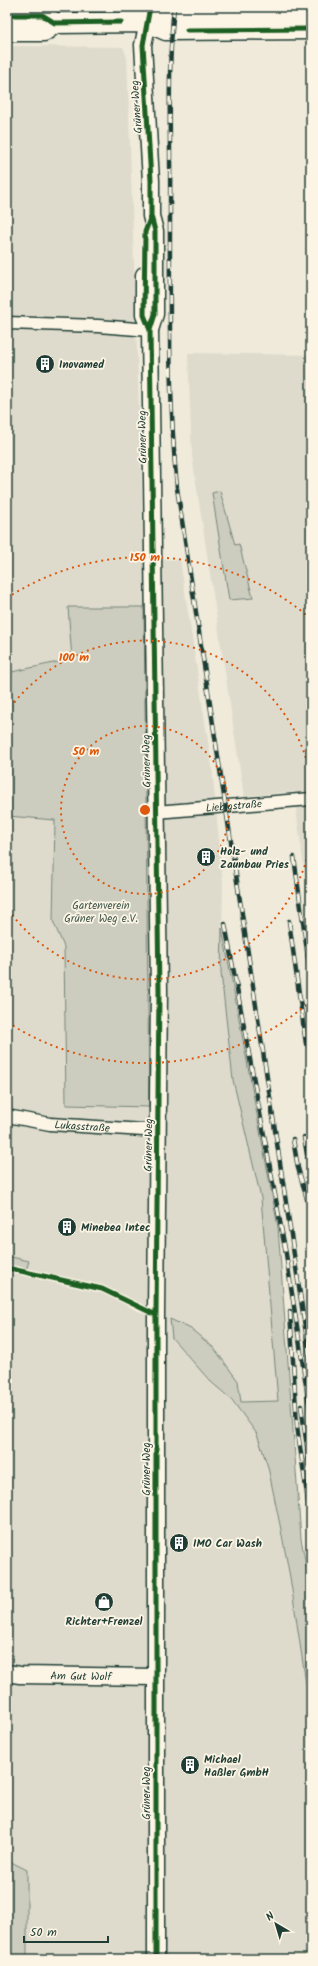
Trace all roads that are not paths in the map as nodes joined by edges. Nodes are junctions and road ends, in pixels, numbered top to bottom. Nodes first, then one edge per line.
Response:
1 (311, 13) edge
2 (149, 14) edge
3 (7, 15) edge
4 (55, 23) junction
5 (311, 29) edge
6 (7, 31) edge
7 (7, 323) edge
8 (150, 330) junction
9 (311, 799) edge
10 (156, 812) junction
11 (7, 1116) edge
12 (159, 1131) junction
13 (7, 1673) edge
14 (155, 1678) junction
15 (156, 1959) edge

1 - 2 main road
2 - 4 main road
2 - 5 main road
2 - 8 street, Grüner Weg
3 - 4 main road
4 - 6 main road
7 - 8 street
8 - 10 street, Grüner Weg
9 - 10 street, Liebigstraße
10 - 12 street, Grüner Weg
11 - 12 street, Lukasstraße
12 - 14 street, Grüner Weg
13 - 14 street, Am Gut Wolf
14 - 15 street, Grüner Weg

